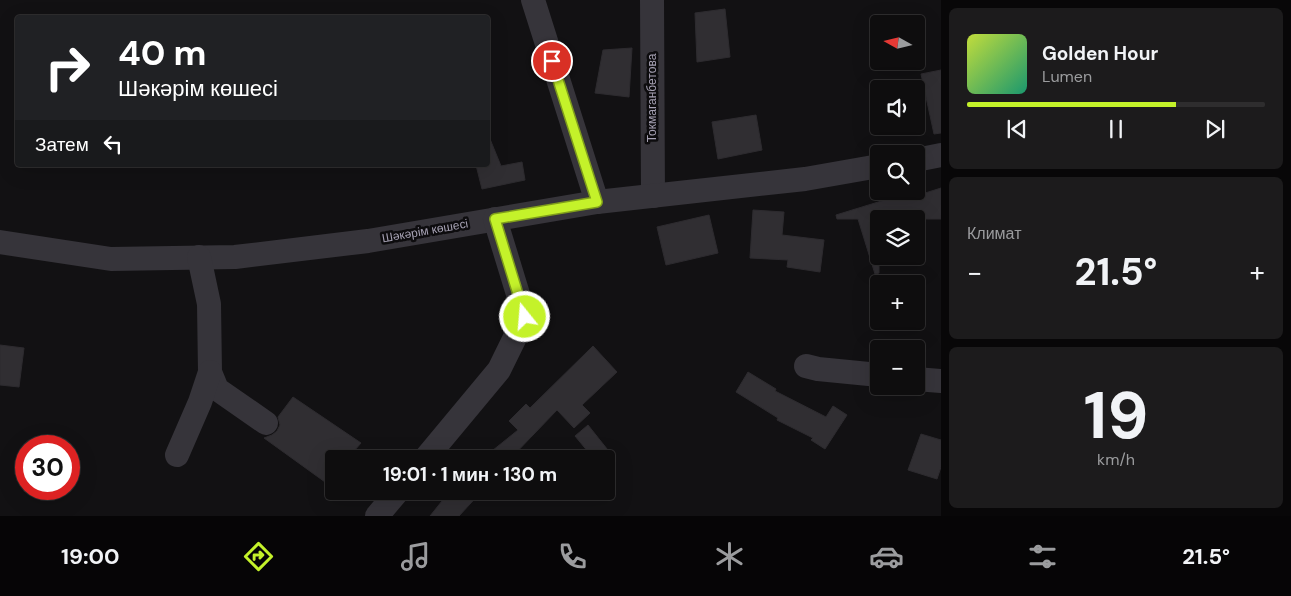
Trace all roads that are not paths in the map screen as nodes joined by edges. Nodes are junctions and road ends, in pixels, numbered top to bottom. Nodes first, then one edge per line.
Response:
1 (533, 0) edge
2 (652, 0) edge
3 (941, 155) edge
4 (925, 158) edge
5 (870, 168) edge
6 (653, 196) junction
7 (597, 202) junction
8 (495, 219) junction
9 (0, 242) edge
10 (199, 257) junction
11 (806, 366) dead end
12 (210, 372) junction
13 (870, 374) edge
14 (925, 380) edge
15 (941, 381) edge
16 (266, 423) dead end
17 (433, 450) edge
18 (177, 455) dead end
19 (390, 500) edge
20 (377, 516) edge

1 - 7 street
2 - 6 street, Токмаганбетова
3 - 4 street
5 - 6 street, Шәкәрім көшесі
6 - 7 street, Шәкәрім көшесі
7 - 8 street, Шәкәрім көшесі
8 - 10 street, Шәкәрім көшесі
8 - 17 street
9 - 10 street, Шәкәрім көшесі
10 - 12 street
11 - 13 street
12 - 16 street
12 - 18 street
14 - 15 street
19 - 20 street

